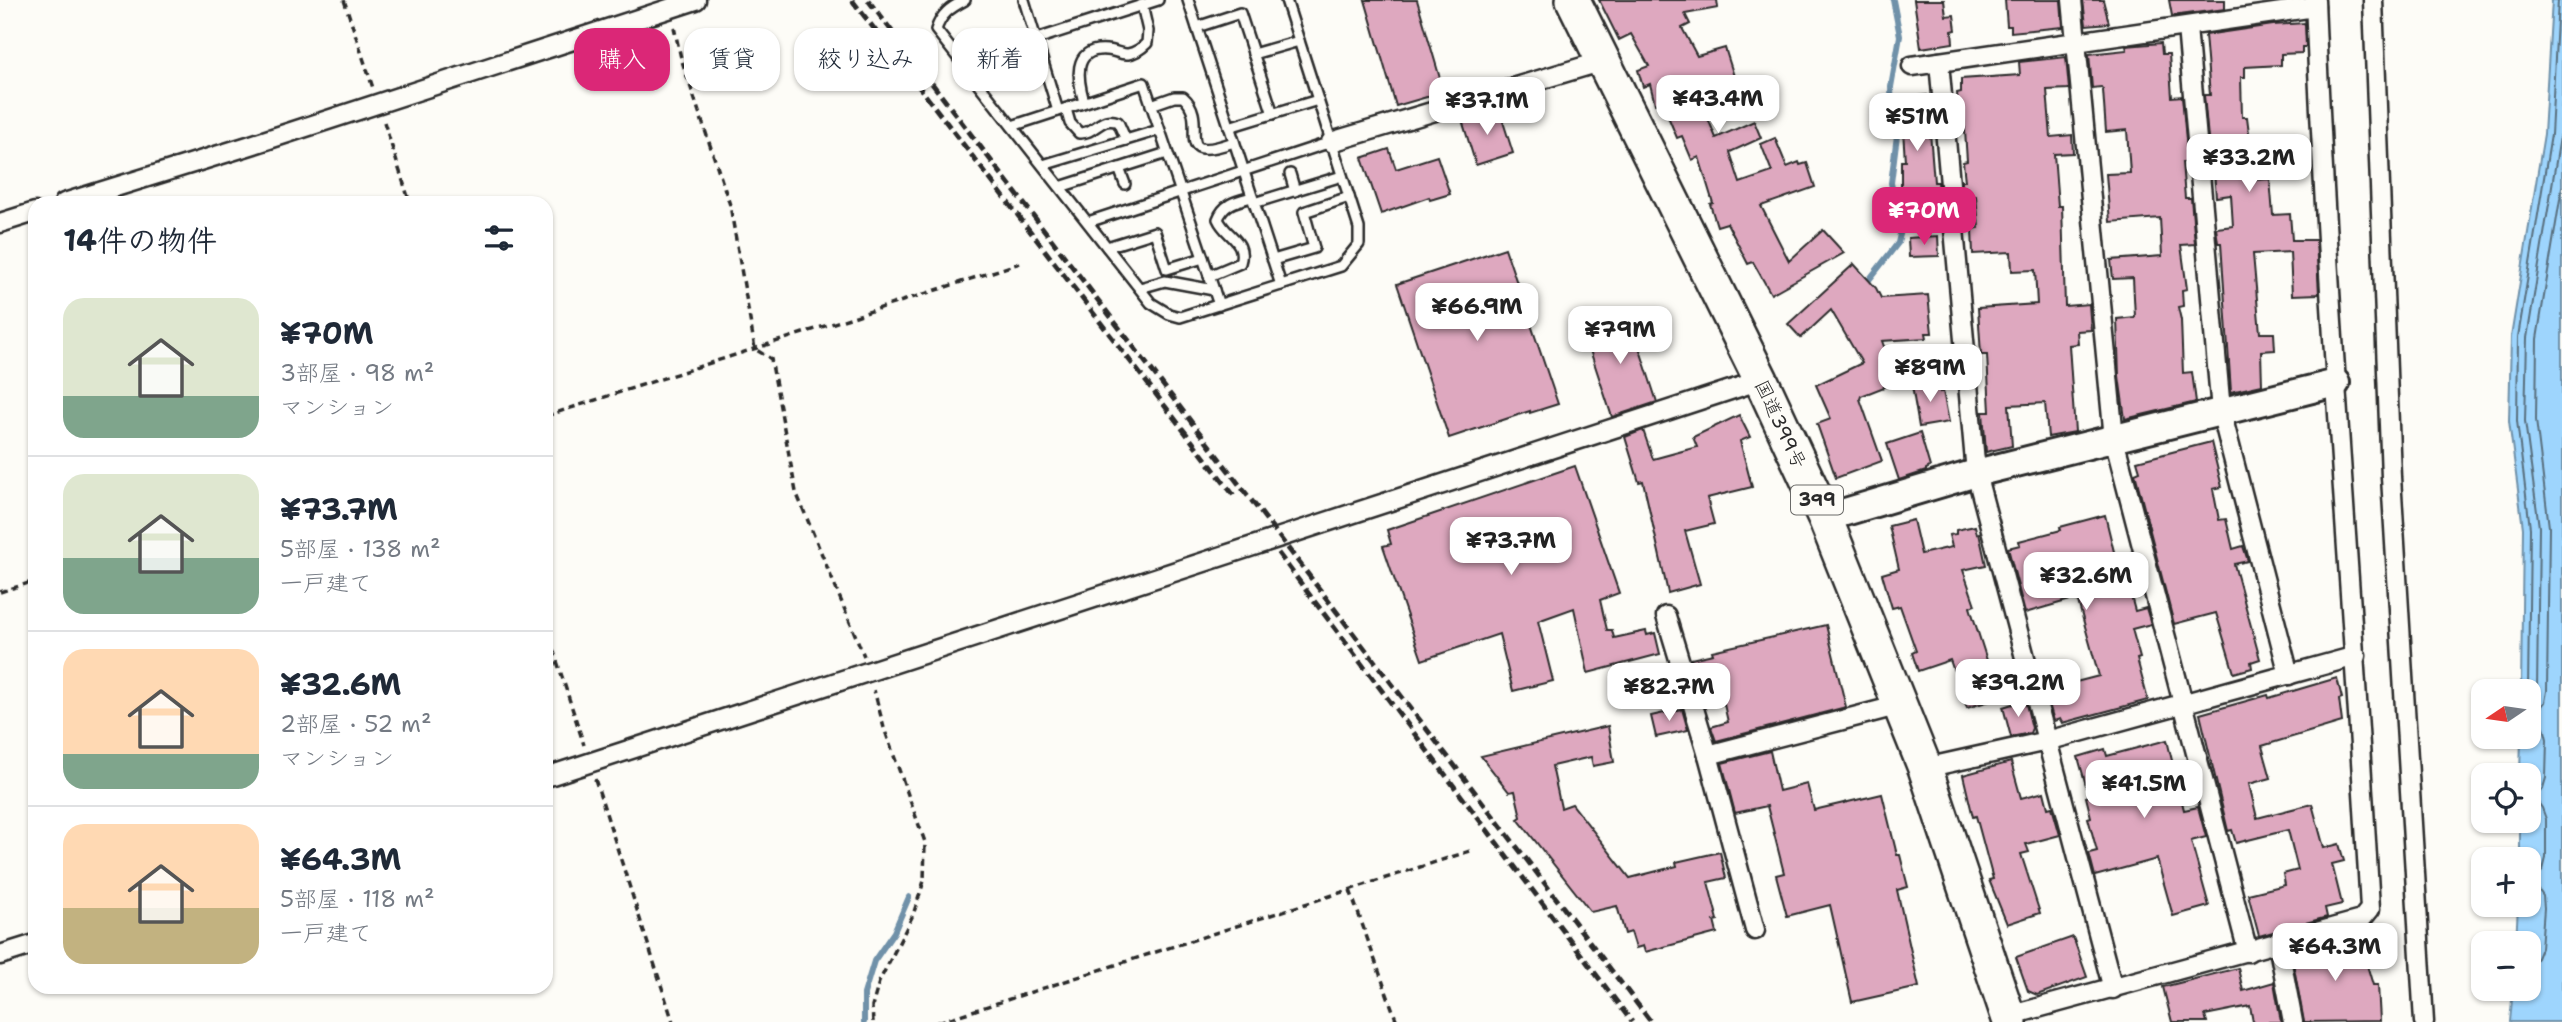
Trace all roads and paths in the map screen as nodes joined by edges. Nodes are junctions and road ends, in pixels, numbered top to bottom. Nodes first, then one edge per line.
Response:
1 (696, 0) edge
2 (965, 0) edge
3 (1024, 0) edge
4 (1158, 0) edge
5 (1188, 0) edge
6 (1286, 0) edge
7 (1573, 0) edge
8 (2072, 0) edge
9 (2372, 0) edge
10 (2315, 4) edge
11 (1142, 5) junction
12 (669, 10) junction
13 (1197, 27) junction
14 (2187, 27) junction
15 (1033, 28) edge
16 (1048, 35) edge
17 (1299, 41) junction
18 (2077, 42) junction
19 (952, 50) edge
20 (1253, 54) junction
21 (1603, 61) junction
22 (1938, 62) junction
23 (1912, 66) dead end
24 (1048, 72) edge
25 (984, 91) edge
26 (1318, 100) junction
27 (1084, 102) junction
28 (1151, 104) junction
29 (1062, 110) junction
30 (1273, 114) junction
31 (1012, 126) junction
32 (1229, 127) junction
33 (1159, 130) junction
34 (1126, 140) junction
35 (1234, 142) junction
36 (1332, 142) junction
37 (1167, 153) junction
38 (1043, 165) junction
39 (1119, 168) junction
40 (1244, 171) junction
41 (1290, 174) dead end
42 (1342, 176) junction
43 (1125, 184) dead end
44 (1060, 187) junction
45 (1295, 191) junction
46 (1181, 192) junction
47 (87, 196) edge
48 (1349, 197) junction
49 (1253, 200) junction
50 (28, 214) edge
51 (1088, 222) junction
52 (0, 223) edge
53 (1107, 247) junction
54 (1203, 258) junction
55 (1273, 260) junction
56 (1020, 263) dead end
57 (1209, 276) junction
58 (1281, 285) junction
59 (1140, 288) junction
60 (1214, 290) junction
61 (1219, 305) junction
62 (755, 349) junction
63 (1760, 380) junction
64 (2336, 383) junction
65 (2221, 411) junction
66 (553, 414) edge
67 (2113, 439) junction
68 (1976, 473) junction
69 (1825, 518) junction
70 (28, 583) edge
71 (0, 592) edge
72 (1666, 616) dead end
73 (553, 648) edge
74 (2356, 656) junction
75 (870, 671) junction
76 (2289, 674) junction
77 (2184, 704) junction
78 (1900, 705) junction
79 (2047, 741) junction
80 (1708, 755) junction
81 (590, 763) junction
82 (1924, 768) junction
83 (553, 775) edge
84 (1470, 851) dead end
85 (1350, 890) junction
86 (1755, 930) dead end
87 (2278, 943) junction
88 (28, 946) edge
89 (2248, 952) junction
90 (0, 955) edge
91 (2113, 989) junction
92 (2009, 1019) edge
93 (673, 1022) edge
94 (873, 1022) edge
95 (938, 1022) edge
96 (1397, 1022) edge
97 (2293, 1022) edge
98 (2424, 1022) edge

1 - 12 street
2 - 19 lane
3 - 15 lane
4 - 11 lane
5 - 13 lane
6 - 17 lane
7 - 21 highway, 国道399号 / 399
8 - 18 street
9 - 98 street
10 - 14 street
10 - 64 street
11 - 16 lane
11 - 27 lane
12 - 47 street
12 - 62 path
13 - 20 lane
13 - 32 lane
14 - 18 street
14 - 65 street
17 - 20 lane
17 - 26 lane
18 - 22 street
18 - 67 street
20 - 30 lane
21 - 36 street
21 - 63 highway, 国道399号 / 399
22 - 23 street
22 - 68 street
24 - 29 lane
25 - 31 lane
26 - 30 lane
26 - 36 lane
27 - 28 lane
27 - 29 lane
28 - 33 lane
28 - 35 lane
29 - 31 lane
29 - 34 lane
30 - 32 lane
31 - 38 lane
32 - 35 lane
33 - 34 lane
33 - 37 lane
34 - 38 lane
35 - 40 lane
36 - 40 lane
36 - 42 lane
37 - 39 lane
37 - 46 lane
38 - 44 lane
39 - 43 lane
39 - 44 lane
40 - 46 lane
40 - 49 lane
41 - 45 lane
42 - 45 lane
42 - 48 lane
44 - 51 lane
45 - 49 lane
46 - 51 lane
46 - 54 lane
48 - 55 lane
48 - 58 lane
49 - 55 lane
49 - 57 lane
50 - 52 street
51 - 53 lane
53 - 54 lane
53 - 59 lane
54 - 57 lane
55 - 58 lane
56 - 62 path
57 - 60 lane
58 - 61 lane
59 - 60 lane
59 - 61 lane
60 - 61 lane
62 - 66 path
62 - 75 path
63 - 69 highway, 国道399号 / 399
63 - 75 street
64 - 65 street
64 - 74 street
65 - 67 street
65 - 76 street
67 - 68 street
67 - 77 street
68 - 69 street
68 - 79 street
69 - 78 highway, 国道399号 / 399
70 - 71 path
72 - 80 street
73 - 81 path
74 - 76 street
74 - 87 street
75 - 81 street
75 - 94 path
76 - 77 street
77 - 79 street
77 - 89 street
78 - 80 street
78 - 82 highway, 国道399号 / 399
79 - 82 street
79 - 91 street
80 - 86 street
81 - 83 street
81 - 93 path
82 - 92 highway, 国道399号 / 399
84 - 85 path
85 - 95 path
85 - 96 path
87 - 89 street
87 - 97 street
88 - 90 street
89 - 91 street
91 - 92 street

